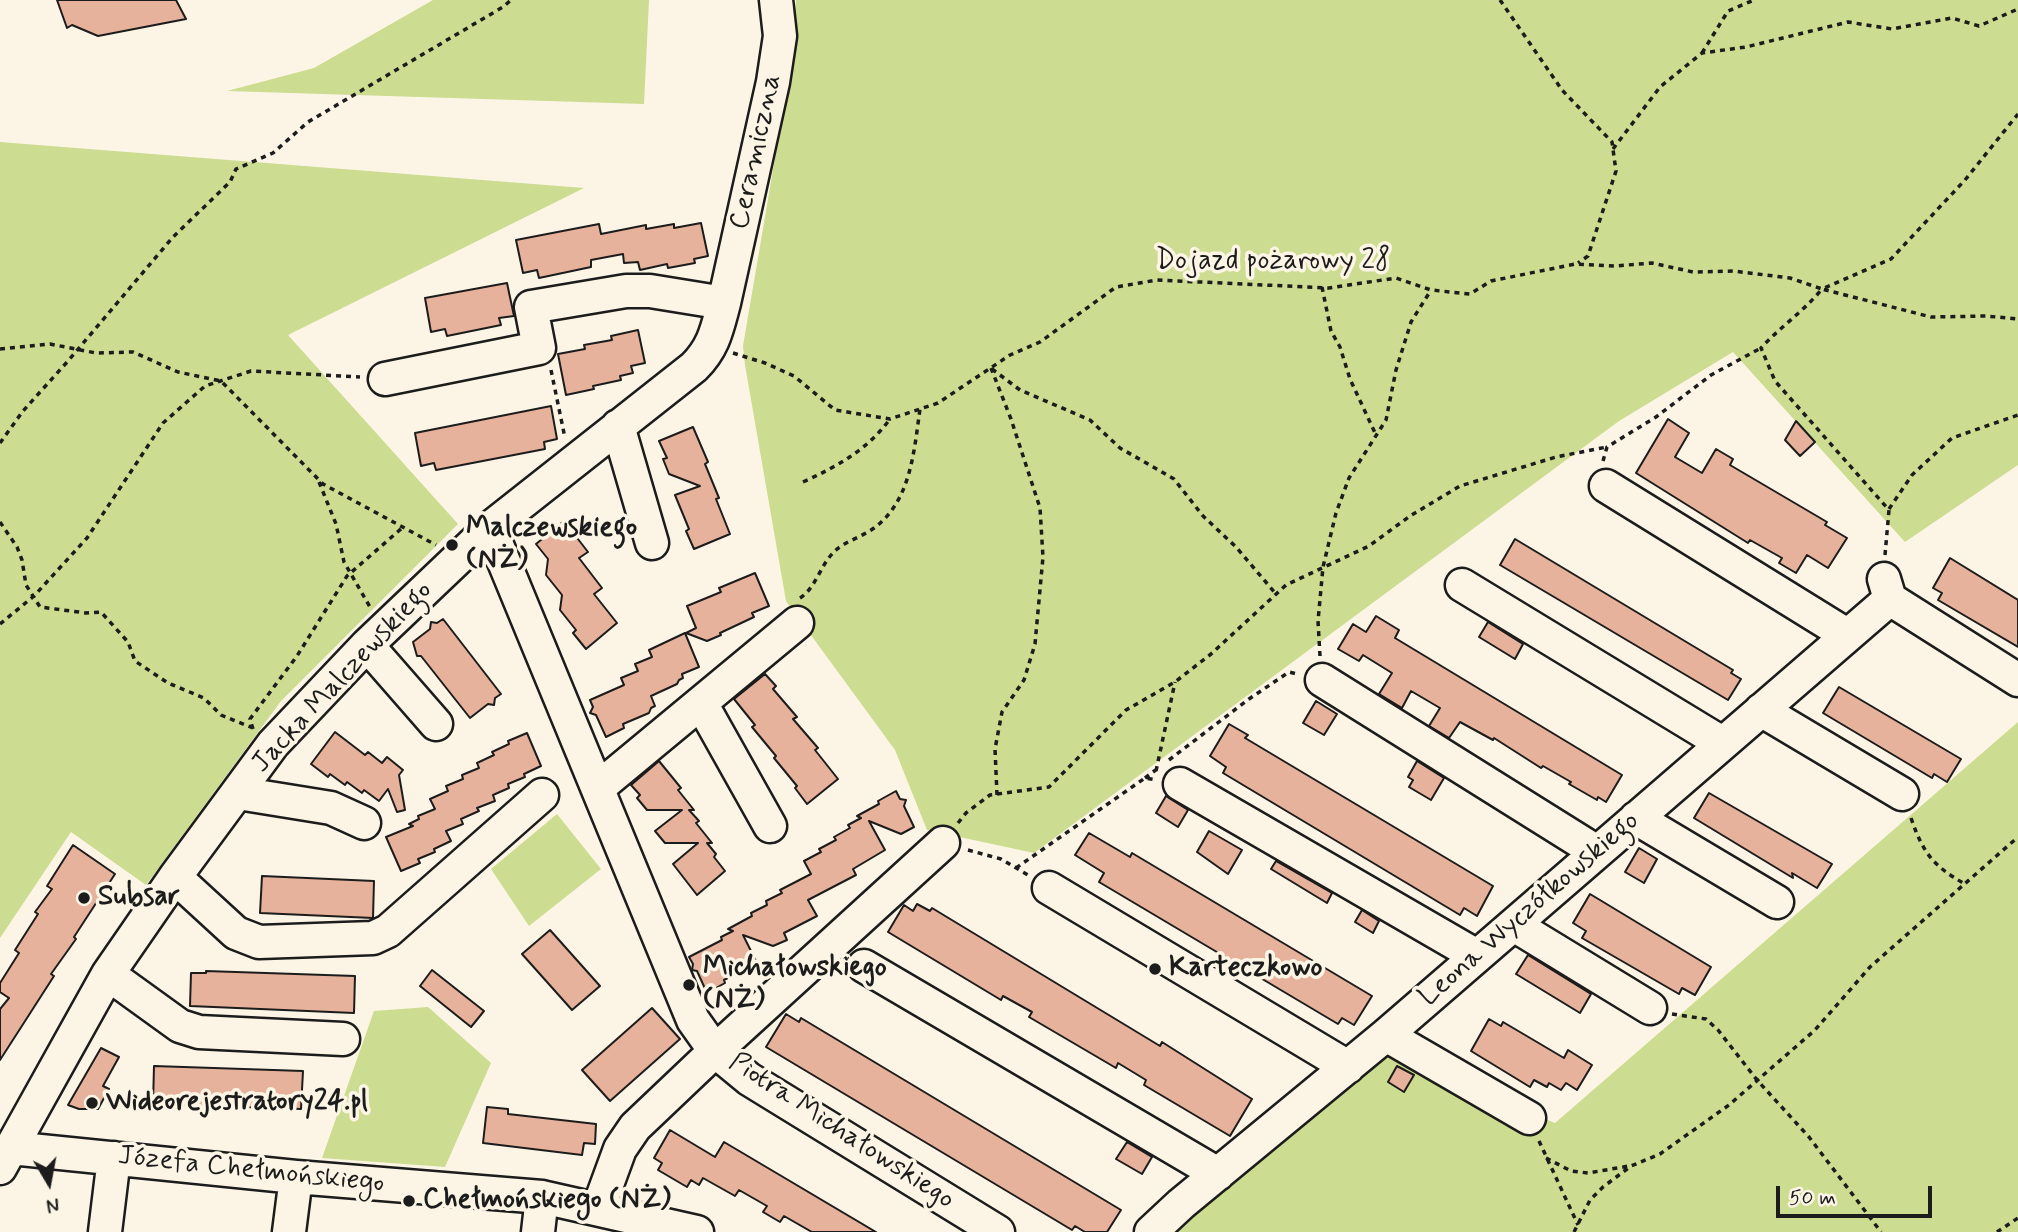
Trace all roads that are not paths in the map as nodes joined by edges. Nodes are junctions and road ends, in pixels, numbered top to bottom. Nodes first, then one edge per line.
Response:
1 (776, 0) edge
2 (724, 303) junction
3 (385, 379) road end
4 (618, 426) junction
5 (1606, 486) road end
6 (490, 528) junction
7 (652, 543) dead end
8 (1462, 584) dead end
9 (795, 613) road end
10 (1847, 635) junction
11 (374, 638) junction
12 (1321, 680) road end
13 (2018, 680) edge
14 (701, 703) junction
15 (1761, 710) junction
16 (436, 724) dead end
17 (1722, 743) junction
18 (1163, 778) road end
19 (598, 788) junction
20 (238, 793) junction
21 (1902, 794) road end
22 (542, 795) dead end
23 (1636, 818) junction
24 (363, 823) dead end
25 (770, 826) dead end
26 (943, 843) road end
27 (1597, 852) junction
28 (175, 877) junction
29 (1049, 888) road end
30 (1777, 902) dead end
31 (1514, 925) junction
32 (1477, 956) junction
33 (864, 966) dead end
34 (108, 974) junction
35 (1650, 1008) road end
36 (1386, 1035) junction
37 (344, 1039) dead end
38 (715, 1051) junction
39 (1348, 1067) junction
40 (1529, 1118) road end
41 (6, 1158) edge
42 (114, 1158) junction
43 (1218, 1174) junction
44 (296, 1177) junction
45 (542, 1197) junction
46 (598, 1209) junction
47 (105, 1232) edge
48 (289, 1232) edge
49 (538, 1232) edge
50 (697, 1232) edge
51 (998, 1232) edge
52 (1150, 1232) edge

1 - 2 street, Ceramiczna
2 - 3 street
2 - 4 street, Jacka Malczewskiego
4 - 6 street, Jacka Malczewskiego
4 - 7 street
5 - 10 street
6 - 11 street, Jacka Malczewskiego
6 - 19 street, Piotra Michałowskiego
8 - 17 street
9 - 14 street
10 - 13 street, Leona Wyczółkowskiego
10 - 15 street, Leona Wyczółkowskiego
11 - 16 street
11 - 20 street, Jacka Malczewskiego
12 - 27 street
14 - 19 street
14 - 25 street
15 - 17 street, Leona Wyczółkowskiego
15 - 21 street
17 - 23 street, Leona Wyczółkowskiego
18 - 32 street
19 - 38 street, Piotra Michałowskiego
20 - 24 street
20 - 28 street, Jacka Malczewskiego
22 - 28 street
23 - 27 street, Leona Wyczółkowskiego
23 - 30 street
26 - 38 street
27 - 31 street, Leona Wyczółkowskiego
28 - 34 street, Jacka Malczewskiego
29 - 39 street
31 - 32 street, Leona Wyczółkowskiego
31 - 35 street
32 - 36 street, Leona Wyczółkowskiego
33 - 43 street
34 - 37 street
34 - 41 street, Jacka Malczewskiego
36 - 39 street, Leona Wyczółkowskiego
36 - 40 street
38 - 46 street
38 - 51 street, Piotra Michałowskiego
39 - 43 street, Leona Wyczółkowskiego
41 - 42 street, Józefa Chełmońskiego
42 - 44 street, Józefa Chełmońskiego
42 - 47 street
43 - 52 street, Leona Wyczółkowskiego
44 - 45 street, Józefa Chełmońskiego
44 - 48 street
45 - 46 street, Józefa Chełmońskiego
45 - 49 street
46 - 50 street, Józefa Chełmońskiego

